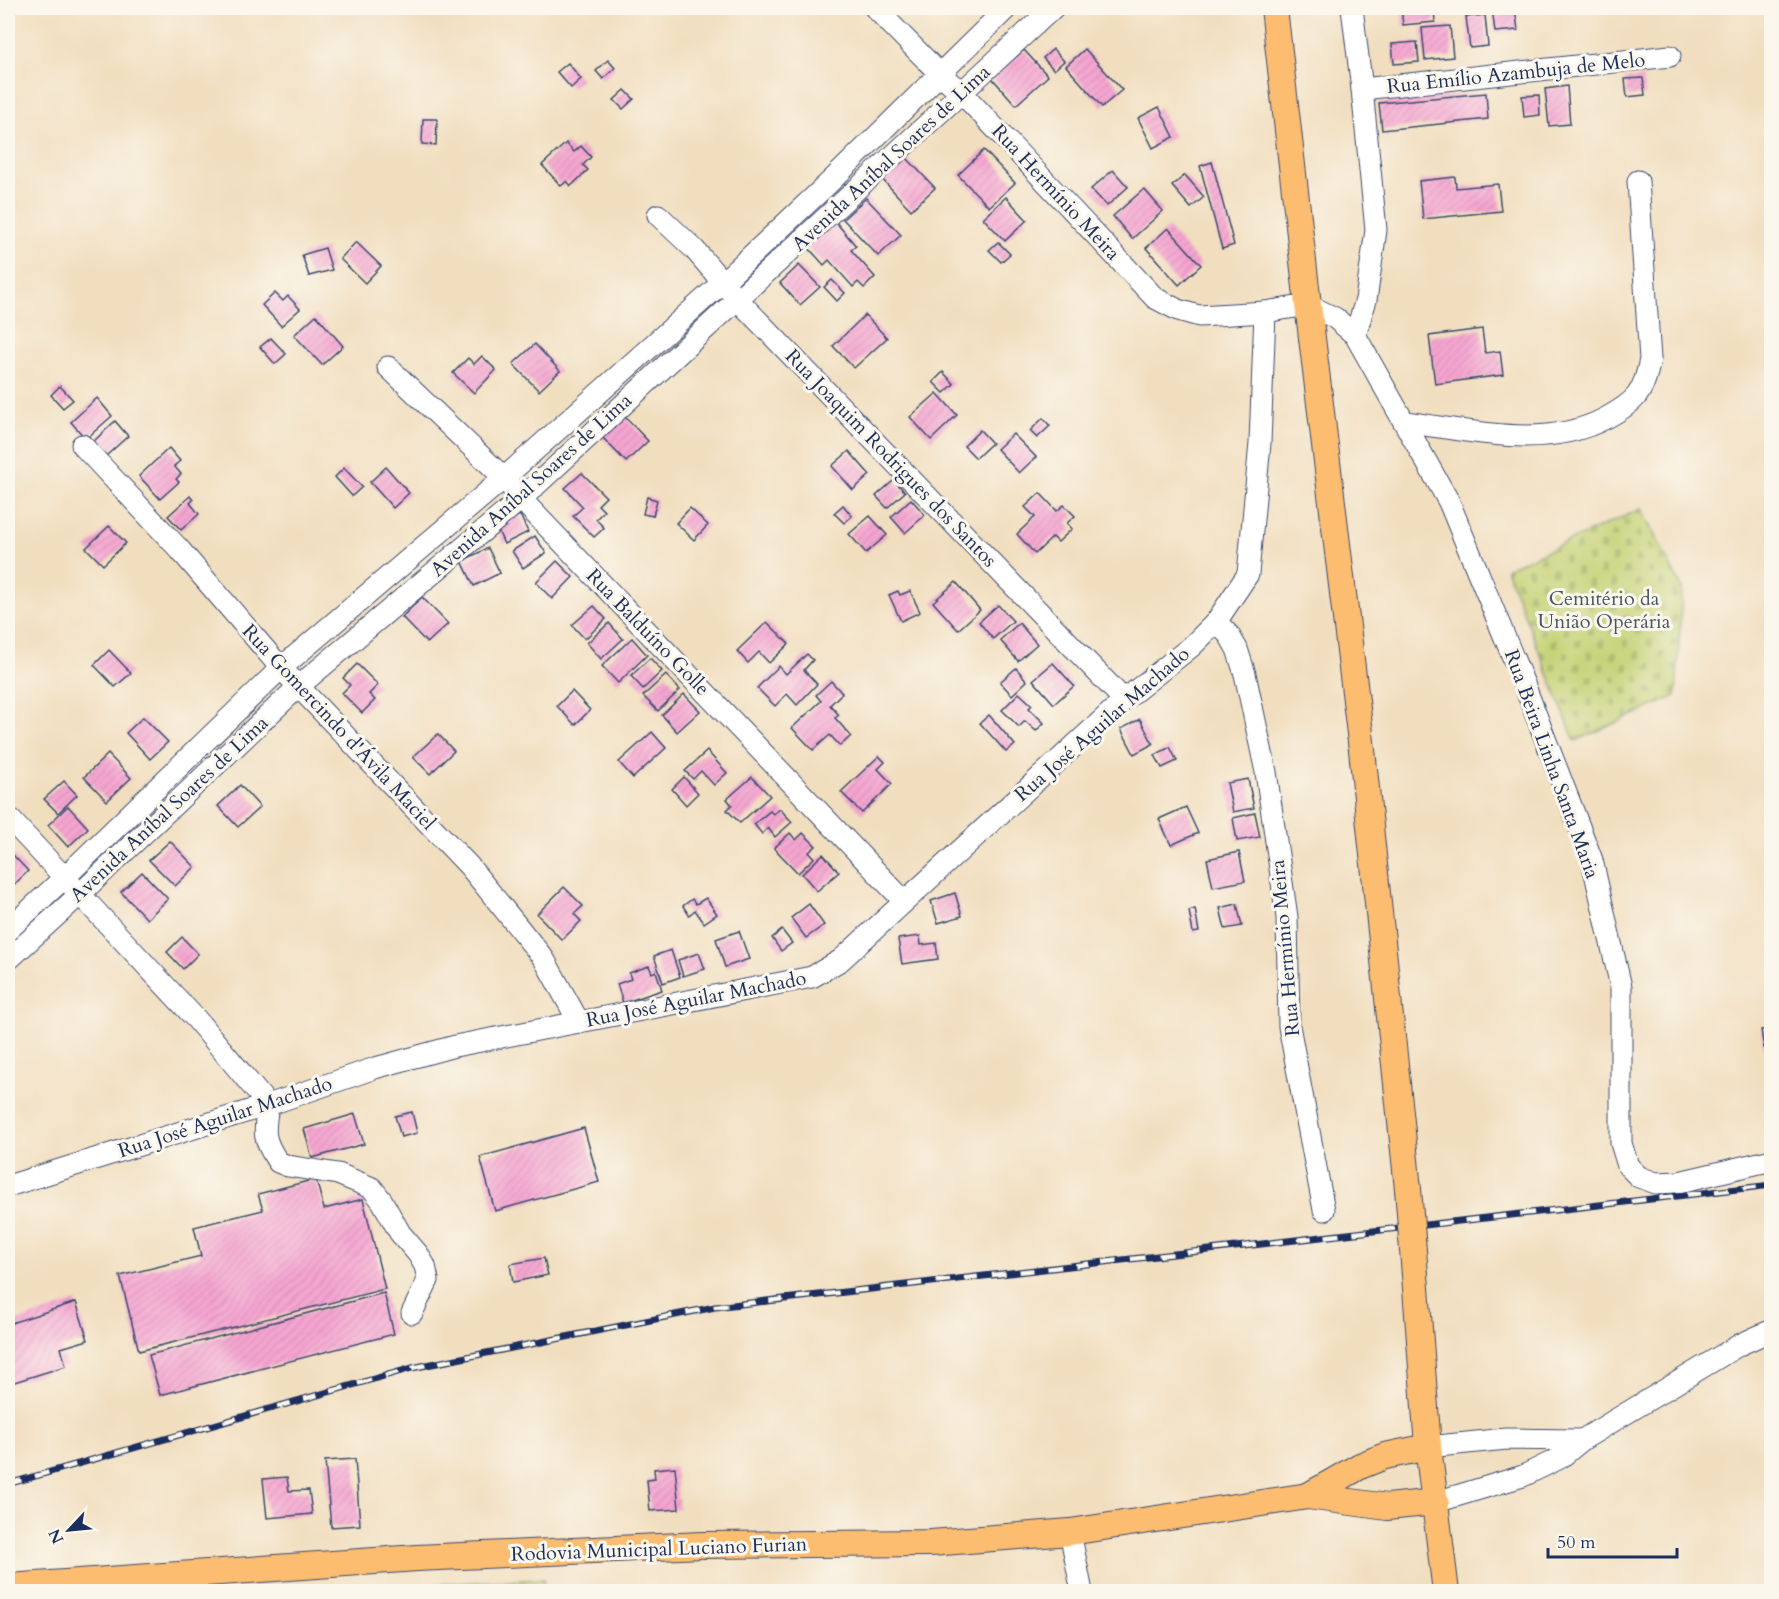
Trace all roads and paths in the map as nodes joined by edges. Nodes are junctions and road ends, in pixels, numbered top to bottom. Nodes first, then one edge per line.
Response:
1 (875, 8) edge
2 (1007, 8) edge
3 (1053, 8) edge
4 (1274, 8) edge
5 (1352, 8) edge
6 (1670, 56) dead end
7 (940, 74) junction
8 (1362, 89) junction
9 (962, 93) junction
10 (1638, 182) dead end
11 (658, 215) dead end
12 (723, 282) junction
13 (737, 298) junction
14 (1308, 305) junction
15 (1265, 312) junction
16 (1355, 335) junction
17 (388, 367) dead end
18 (1404, 422) junction
19 (82, 445) dead end
20 (504, 478) junction
21 (521, 499) junction
22 (1216, 622) junction
23 (281, 668) junction
24 (299, 686) junction
25 (1124, 700) junction
26 (8, 817) edge
27 (64, 878) junction
28 (79, 895) junction
29 (904, 901) junction
30 (8, 930) edge
31 (8, 960) edge
32 (579, 1022) junction
33 (268, 1105) junction
34 (1772, 1160) edge
35 (8, 1186) edge
36 (1324, 1210) dead end
37 (412, 1313) dead end
38 (1772, 1318) edge
39 (1772, 1330) edge
40 (1739, 1345) junction
41 (1582, 1440) junction
42 (1428, 1447) junction
43 (1308, 1496) junction
44 (1436, 1502) junction
45 (1070, 1532) junction
46 (8, 1587) edge
47 (1082, 1592) edge
48 (1446, 1592) edge

1 - 7 street, Rua Hermínio Meira
2 - 7 street, Avenida Aníbal Soares de Lima
3 - 9 street, Avenida Aníbal Soares de Lima
4 - 14 main road
5 - 8 street
6 - 8 street, Rua Emílio Azambuja de Melo
7 - 9 street, Rua Hermínio Meira
7 - 12 street, Avenida Aníbal Soares de Lima
8 - 16 street
9 - 13 street, Avenida Aníbal Soares de Lima
9 - 15 street, Rua Hermínio Meira
10 - 18 street
11 - 12 street, Rua Joaquim Rodrigues dos Santos
12 - 13 street, Rua Joaquim Rodrigues dos Santos
12 - 20 street, Avenida Aníbal Soares de Lima
13 - 21 street, Avenida Aníbal Soares de Lima
13 - 25 street, Rua Joaquim Rodrigues dos Santos
14 - 15 street, Rua Hermínio Meira
14 - 16 street, Rua Beira Linha Santa Maria
14 - 42 main road, bridge
15 - 22 street, Rua José Aguilar Machado
16 - 18 street, Rua Beira Linha Santa Maria
17 - 20 street, Rua Balduíno Golle
18 - 34 street, Rua Beira Linha Santa Maria
19 - 23 street, Rua Gomercindo d'Ávila Maciel
20 - 21 street, Rua Balduíno Golle
20 - 23 street, Avenida Aníbal Soares de Lima
21 - 24 street, Avenida Aníbal Soares de Lima
21 - 29 street, Rua Balduíno Golle
22 - 25 street, Rua José Aguilar Machado
22 - 36 street, Rua Hermínio Meira
23 - 24 street, Rua Gomercindo d'Ávila Maciel
23 - 27 street, Avenida Aníbal Soares de Lima
24 - 28 street, Avenida Aníbal Soares de Lima
24 - 32 street, Rua Gomercindo d'Ávila Maciel
25 - 29 street, Rua José Aguilar Machado
26 - 27 street
27 - 28 street
27 - 30 street, Avenida Aníbal Soares de Lima
28 - 31 street, Avenida Aníbal Soares de Lima
28 - 33 street
29 - 32 street, Rua José Aguilar Machado
32 - 33 street, Rua José Aguilar Machado
33 - 35 street, Rua José Aguilar Machado
33 - 37 street
38 - 40 street
39 - 40 street, Rodovia Municipal Luciano Furian
40 - 41 street, Rodovia Municipal Luciano Furian
41 - 42 street, Rodovia Municipal Luciano Furian
41 - 44 street, Rodovia Municipal Luciano Furian
42 - 43 main road, Rodovia Municipal Luciano Furian
42 - 44 main road
43 - 44 main road, Rodovia Municipal Luciano Furian
43 - 45 main road, Rodovia Municipal Luciano Furian
44 - 48 main road
45 - 46 main road, Rodovia Municipal Luciano Furian
45 - 47 street

